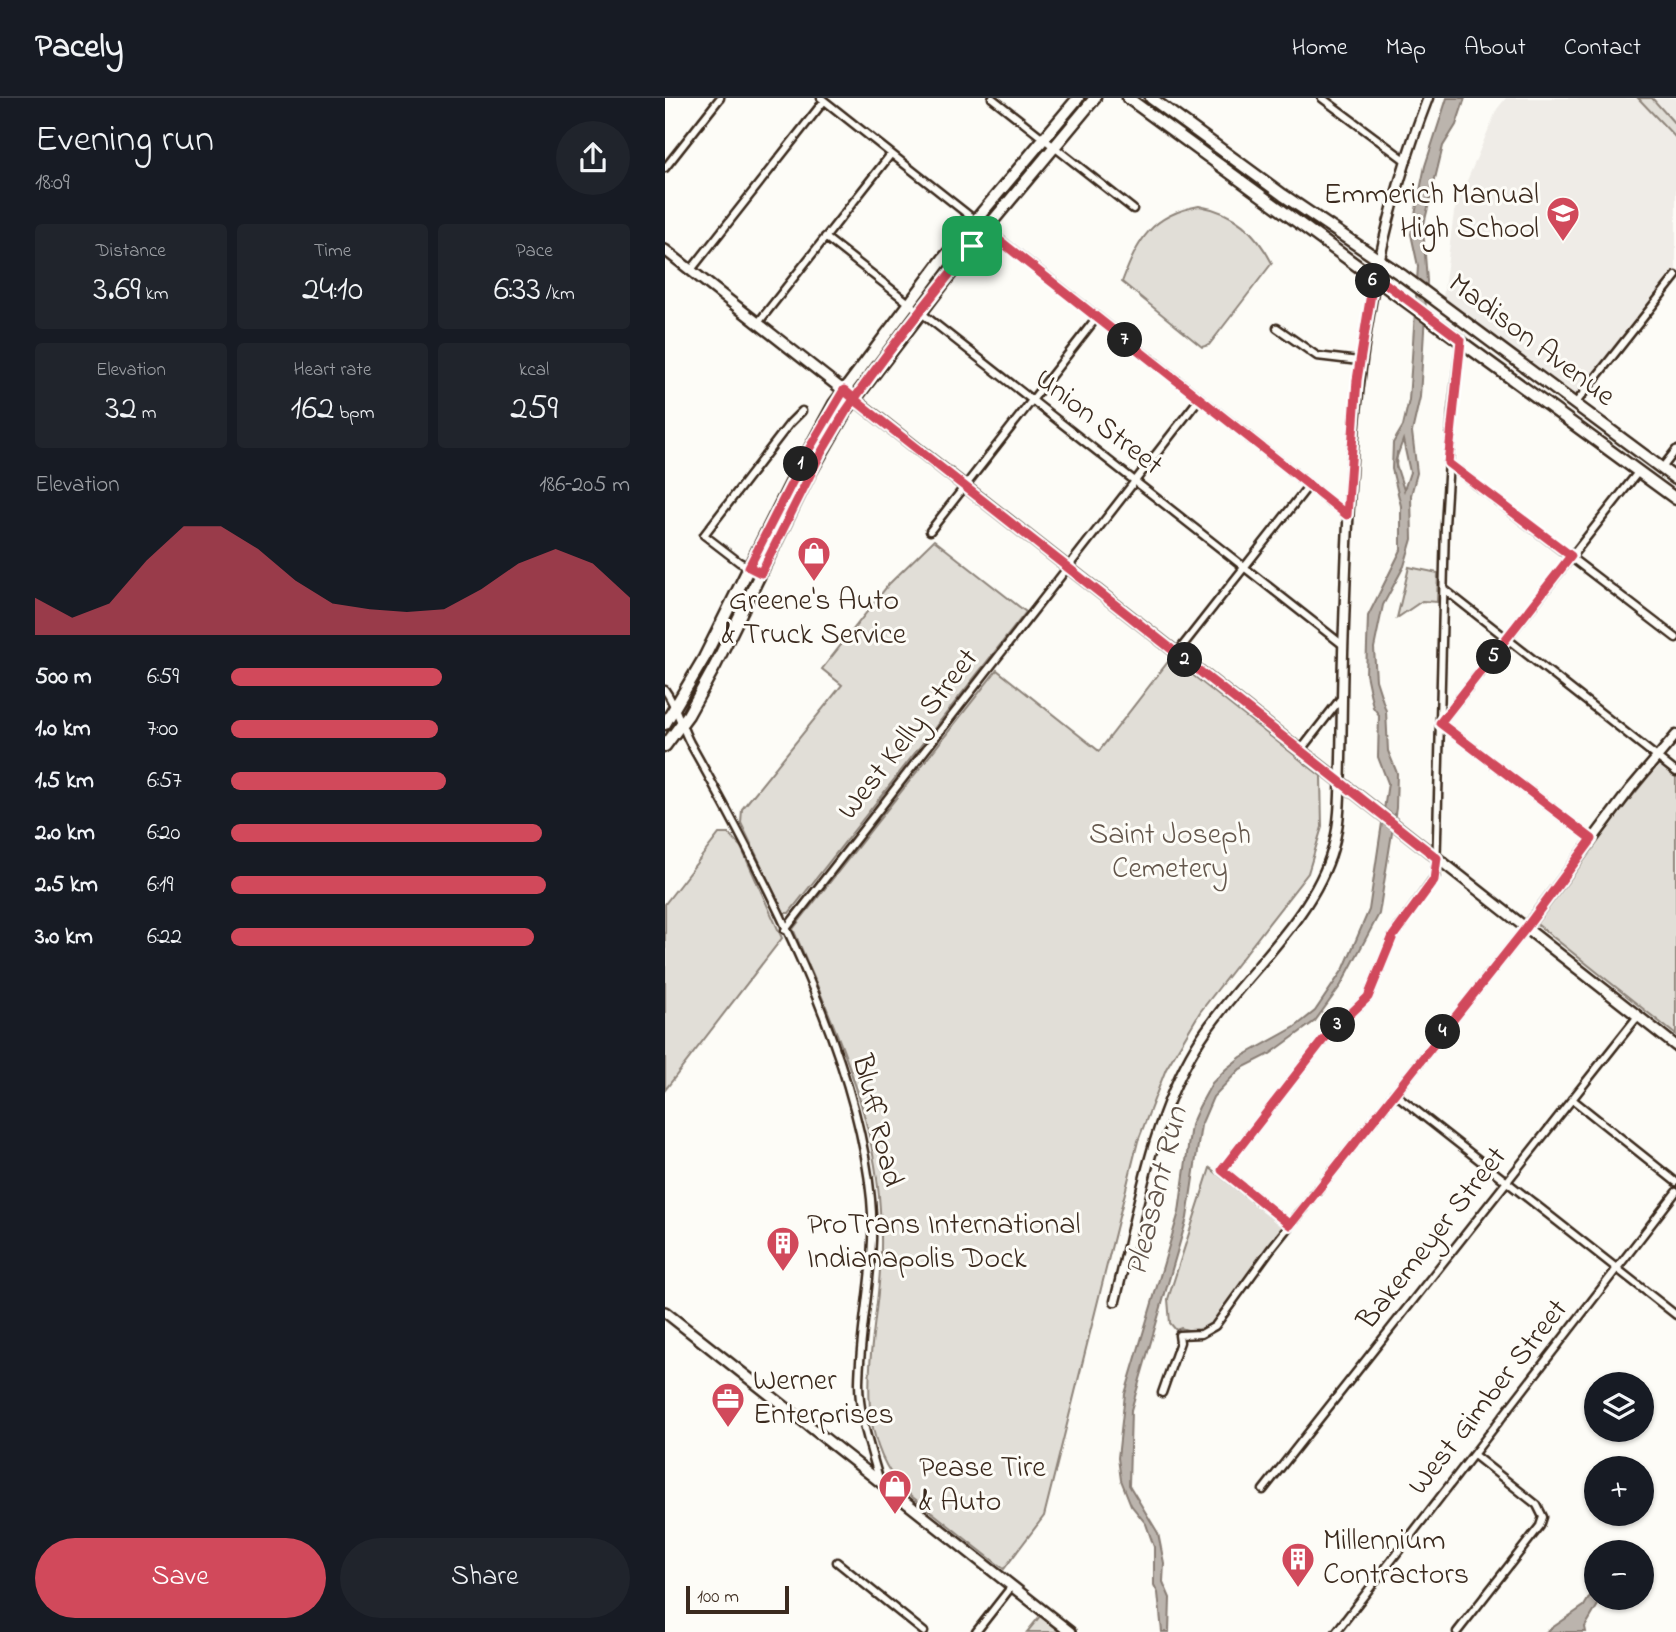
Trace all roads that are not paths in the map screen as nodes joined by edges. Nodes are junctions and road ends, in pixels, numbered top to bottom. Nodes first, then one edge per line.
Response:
1 (720, 98) edge
2 (992, 98) edge
3 (1078, 98) edge
4 (1128, 98) edge
5 (1150, 98) edge
6 (1322, 98) edge
7 (1428, 98) edge
8 (822, 99) edge
9 (1094, 99) edge
10 (1043, 139) junction
11 (1054, 147) junction
12 (891, 154) junction
13 (1405, 160) junction
14 (665, 167) edge
15 (1133, 209) dead end
16 (975, 220) junction
17 (985, 229) junction
18 (825, 237) junction
19 (665, 250) edge
20 (1377, 261) junction
21 (691, 270) junction
22 (1374, 275) junction
23 (1676, 276) edge
24 (909, 303) junction
25 (920, 312) junction
26 (1097, 317) junction
27 (758, 323) junction
28 (1277, 328) dead end
29 (1461, 340) junction
30 (1359, 361) junction
31 (844, 390) junction
32 (1199, 398) junction
33 (855, 399) junction
34 (1032, 401) junction
35 (1575, 404) junction
36 (802, 411) dead end
37 (1676, 450) edge
38 (1448, 463) junction
39 (1662, 468) junction
40 (1639, 471) junction
41 (1676, 479) edge
42 (1135, 481) junction
43 (1309, 485) junction
44 (966, 486) junction
45 (1676, 499) edge
46 (1347, 515) junction
47 (930, 531) dead end
48 (1571, 556) junction
49 (749, 567) junction
50 (1068, 567) junction
51 (1244, 567) junction
52 (761, 573) junction
53 (1444, 589) junction
54 (1508, 638) junction
55 (1676, 638) edge
56 (1343, 645) junction
57 (1177, 653) junction
58 (665, 690) edge
59 (1342, 697) junction
60 (674, 710) junction
61 (1440, 723) junction
62 (665, 724) edge
63 (681, 725) junction
64 (1676, 736) edge
65 (665, 746) edge
66 (1300, 751) junction
67 (1658, 757) junction
68 (1676, 772) edge
69 (1340, 781) junction
70 (1592, 839) junction
71 (1437, 858) junction
72 (1526, 928) junction
73 (785, 930) junction
74 (1638, 1016) junction
75 (1676, 1046) edge
76 (1394, 1093) junction
77 (1572, 1099) junction
78 (1507, 1181) junction
79 (1676, 1182) edge
80 (1676, 1192) edge
81 (1290, 1225) junction
82 (1617, 1268) junction
83 (1115, 1301) dead end
84 (665, 1312) edge
85 (1676, 1314) edge
86 (1162, 1393) dead end
87 (1474, 1455) junction
88 (880, 1482) junction
89 (1263, 1490) dead end
90 (837, 1562) dead end
91 (1012, 1586) junction
92 (924, 1632) edge
93 (976, 1632) edge
94 (1070, 1632) edge
95 (1336, 1632) edge
96 (1457, 1632) edge

1 - 14 street
2 - 10 street
3 - 10 main road
4 - 22 main road, Madison Avenue
5 - 20 main road, Madison Avenue
6 - 13 street
7 - 13 street
8 - 12 street
8 - 21 street
9 - 11 main road
10 - 11 street
10 - 16 main road
11 - 15 street
11 - 17 main road
12 - 16 street
12 - 18 street
13 - 20 street
16 - 17 street
16 - 24 main road
17 - 25 main road
17 - 26 street
18 - 24 street, Union Street
18 - 27 street
19 - 21 main road
20 - 22 street
20 - 35 main road, Madison Avenue
21 - 27 main road
22 - 29 main road, Madison Avenue
22 - 30 street
23 - 35 street
24 - 25 street, Union Street
24 - 31 main road
25 - 33 main road
25 - 34 street, Union Street
26 - 32 street
26 - 34 street
27 - 31 main road
28 - 30 street
29 - 38 street
29 - 40 main road, Madison Avenue
30 - 46 street
31 - 33 main road
31 - 49 main road
32 - 42 street, West Kelly Street
32 - 43 street
33 - 44 main road
33 - 52 main road
34 - 42 street, Union Street
34 - 44 street
35 - 39 main road, Madison Avenue
36 - 49 street
37 - 39 street
38 - 48 street
38 - 53 street
39 - 41 main road, Madison Avenue
40 - 45 main road, Madison Avenue
40 - 48 street
42 - 50 street, West Kelly Street
42 - 51 street, Union Street
43 - 46 street
43 - 51 street
44 - 47 street
44 - 50 main road
46 - 56 street
48 - 54 street
48 - 55 street
49 - 52 street
49 - 60 main road
50 - 57 main road
50 - 73 street, West Kelly Street
51 - 56 street, Union Street
51 - 57 street
52 - 63 main road
53 - 54 street
53 - 61 street
54 - 61 street
54 - 67 street
56 - 59 street
57 - 66 main road
58 - 60 street, Bluff Road
59 - 66 street
59 - 69 street
60 - 62 main road
60 - 63 street, Bluff Road
61 - 70 street
61 - 71 street
63 - 65 main road
63 - 73 street, Bluff Road
64 - 67 street
66 - 69 main road
67 - 68 street
67 - 70 street
69 - 71 main road
69 - 83 street
70 - 72 street
71 - 72 main road
71 - 81 street
72 - 74 main road
72 - 76 street
73 - 88 street, Bluff Road
74 - 75 main road
74 - 77 street, Bakemeyer Street
76 - 78 street
76 - 81 street
77 - 78 street, Bakemeyer Street
77 - 79 street
78 - 82 street
78 - 89 street, Bakemeyer Street
80 - 82 street, West Gimber Street
81 - 86 street
82 - 85 street
82 - 87 street, West Gimber Street
84 - 88 main road
87 - 95 street, West Gimber Street
87 - 96 street
88 - 91 main road
90 - 92 street
91 - 93 street
91 - 94 main road

